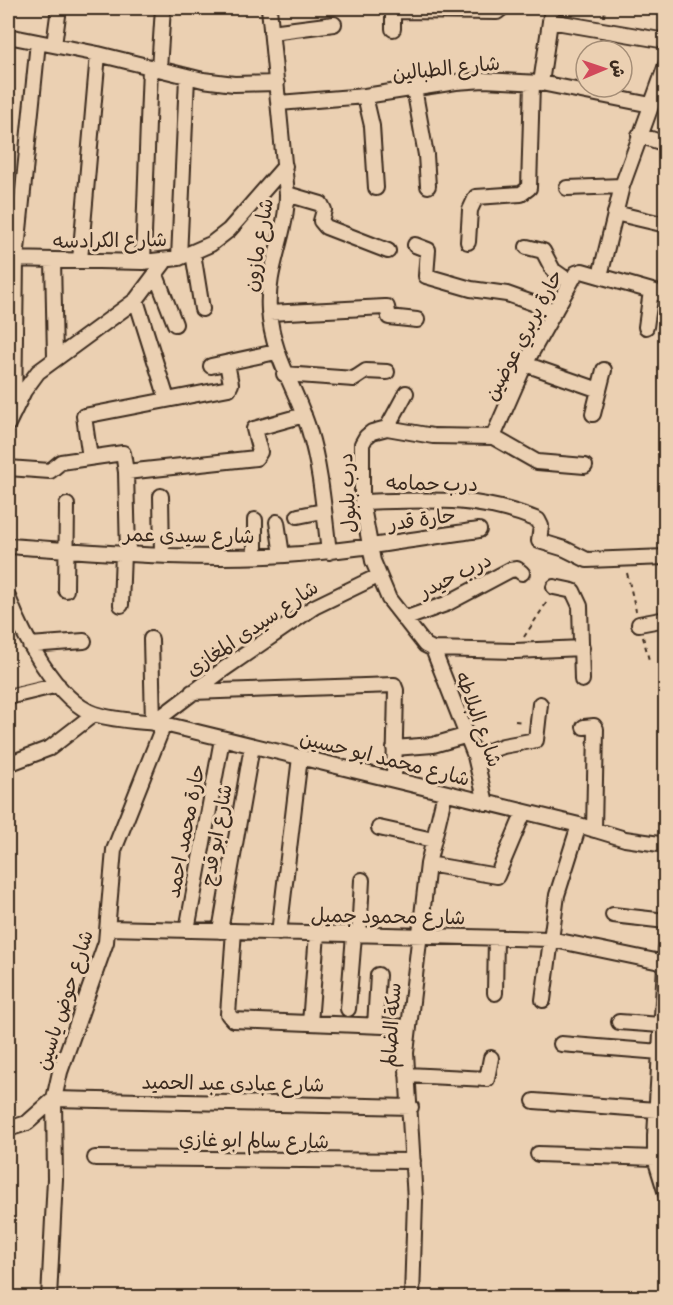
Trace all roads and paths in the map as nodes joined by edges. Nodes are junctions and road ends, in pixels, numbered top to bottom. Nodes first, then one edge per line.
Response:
1 (59, 8) edge
2 (163, 8) edge
3 (269, 8) edge
4 (502, 8) edge
5 (404, 9) edge
6 (551, 14) edge
7 (334, 24) dead end
8 (393, 29) dead end
9 (271, 32) junction
10 (8, 36) edge
11 (666, 41) edge
12 (38, 42) junction
13 (54, 45) junction
14 (98, 54) junction
15 (666, 65) edge
16 (155, 68) junction
17 (187, 77) junction
18 (277, 83) junction
19 (537, 83) junction
20 (414, 88) junction
21 (365, 96) junction
22 (279, 103) junction
23 (651, 105) junction
24 (639, 135) junction
25 (666, 144) edge
26 (285, 166) junction
27 (428, 186) dead end
28 (622, 186) junction
29 (376, 188) dead end
30 (567, 188) dead end
31 (287, 194) junction
32 (615, 213) junction
33 (666, 225) edge
34 (468, 242) dead end
35 (416, 245) dead end
36 (527, 247) dead end
37 (388, 251) dead end
38 (193, 253) junction
39 (12, 259) edge
40 (173, 259) junction
41 (53, 260) junction
42 (80, 260) junction
43 (143, 262) junction
44 (156, 275) junction
45 (600, 276) junction
46 (570, 282) junction
47 (651, 291) junction
48 (666, 295) edge
49 (136, 300) junction
50 (202, 309) dead end
51 (555, 311) junction
52 (269, 313) junction
53 (417, 320) dead end
54 (175, 324) dead end
55 (646, 327) dead end
56 (276, 352) junction
57 (55, 357) junction
58 (227, 363) junction
59 (525, 364) junction
60 (211, 366) dead end
61 (604, 370) dead end
62 (387, 372) dead end
63 (284, 374) junction
64 (599, 390) junction
65 (406, 393) dead end
66 (168, 399) junction
67 (593, 414) dead end
68 (10, 415) edge
69 (304, 415) junction
70 (387, 428) junction
71 (494, 437) junction
72 (90, 458) junction
73 (585, 466) dead end
74 (8, 468) edge
75 (126, 472) junction
76 (161, 496) dead end
77 (362, 502) junction
78 (67, 506) dead end
79 (323, 512) junction
80 (298, 516) dead end
81 (255, 520) dead end
82 (277, 522) dead end
83 (479, 530) dead end
84 (8, 546) edge
85 (370, 546) junction
86 (67, 550) junction
87 (329, 552) junction
88 (125, 553) junction
89 (162, 555) junction
90 (282, 555) junction
91 (255, 556) junction
92 (666, 557) edge
93 (522, 573) dead end
94 (378, 576) junction
95 (554, 587) dead end
96 (66, 590) dead end
97 (8, 597) edge
98 (547, 602) dead end
99 (121, 605) dead end
100 (11, 616) edge
101 (404, 619) junction
102 (666, 619) edge
103 (639, 624) dead end
104 (151, 639) dead end
105 (84, 641) dead end
106 (30, 645) junction
107 (582, 648) junction
108 (433, 649) junction
109 (515, 651) junction
110 (582, 680) dead end
111 (58, 685) junction
112 (192, 692) junction
113 (8, 697) edge
114 (540, 704) dead end
115 (94, 714) junction
116 (159, 723) junction
117 (584, 727) dead end
118 (468, 735) junction
119 (222, 739) junction
120 (252, 746) junction
121 (394, 748) junction
122 (475, 756) junction
123 (300, 758) junction
124 (8, 764) edge
125 (394, 780) junction
126 (445, 793) junction
127 (486, 802) junction
128 (524, 812) junction
129 (579, 825) junction
130 (379, 828) dead end
131 (594, 830) junction
132 (433, 840) junction
133 (666, 844) edge
134 (428, 864) junction
135 (362, 880) dead end
136 (613, 915) dead end
137 (666, 921) edge
138 (108, 928) junction
139 (187, 930) junction
140 (227, 931) junction
141 (279, 933) junction
142 (317, 934) junction
143 (356, 935) junction
144 (418, 937) junction
145 (496, 938) junction
146 (550, 939) junction
147 (666, 949) edge
148 (665, 963) edge
149 (378, 975) dead end
150 (495, 993) dead end
151 (543, 1000) dead end
152 (348, 1009) dead end
153 (618, 1022) dead end
154 (310, 1023) junction
155 (661, 1025) junction
156 (375, 1026) junction
157 (408, 1027) junction
158 (561, 1044) dead end
159 (491, 1058) dead end
160 (661, 1058) edge
161 (407, 1075) junction
162 (54, 1099) junction
163 (534, 1101) dead end
164 (659, 1106) edge
165 (411, 1107) junction
166 (8, 1130) edge
167 (660, 1136) edge
168 (538, 1154) dead end
169 (95, 1158) dead end
170 (656, 1158) junction
171 (413, 1161) junction
172 (666, 1194) edge
173 (49, 1298) edge
174 (412, 1298) edge

1 - 13 street
2 - 16 street
3 - 9 street, شارع مازون
4 - 5 street
5 - 8 street
6 - 11 street
6 - 19 street
7 - 9 street
9 - 18 street, شارع مازون
10 - 12 street
12 - 13 street
12 - 39 street
13 - 14 street
14 - 16 street
14 - 42 street
15 - 23 street
16 - 17 street
16 - 43 street
17 - 18 street
17 - 40 street
18 - 22 street, شارع مازون
19 - 20 street, شارع الطبالين
19 - 23 street, شارع الطبالين
19 - 34 street
20 - 21 street, شارع الطبالين
20 - 27 street
21 - 22 street, شارع الطبالين
21 - 29 street
22 - 26 street, شارع مازون
23 - 24 street
24 - 25 street
24 - 28 street
26 - 31 street, شارع مازون
26 - 38 street, شارع الكرادسه
28 - 30 street
28 - 32 street
31 - 37 street
31 - 52 street, شارع مازون
32 - 33 street
32 - 45 street
35 - 51 street
36 - 46 street
38 - 40 street, شارع الكرادسه
38 - 50 street
39 - 41 street, شارع الكرادسه
39 - 68 street
40 - 43 street, شارع الكرادسه
40 - 44 street
41 - 42 street, شارع الكرادسه
41 - 57 street
42 - 43 street, شارع الكرادسه
44 - 49 street
44 - 54 street
45 - 46 street, حارة بربري عوضين
45 - 47 street
46 - 51 street, حارة بربري عوضين
47 - 48 street
47 - 55 street
49 - 57 street
49 - 66 street
51 - 59 street, حارة بربري عوضين
52 - 53 street
52 - 56 street, شارع مازون
56 - 58 street
56 - 63 street, شارع مازون
57 - 68 street
58 - 60 street
58 - 66 street
59 - 64 street
59 - 71 street, حارة بربري عوضين
61 - 64 street
62 - 63 street
63 - 69 street, شارع مازون
64 - 67 street
65 - 70 street
66 - 72 street
69 - 75 street
69 - 79 street, شارع مازون
70 - 71 street
70 - 77 street, درب بلبول
71 - 73 street
72 - 74 street
72 - 75 street
75 - 88 street
76 - 89 street
77 - 85 street, درب بلبول
77 - 92 street, درب حمامه
78 - 86 street
79 - 80 street
79 - 87 street, شارع مازون
81 - 91 street
82 - 90 street
83 - 85 street, حارة قدر
84 - 86 street, شارع سيدى عمر
85 - 87 street, شارع سيدى عمر
85 - 94 street, درب بلبول
86 - 88 street, شارع سيدى عمر
86 - 96 street
87 - 90 street, شارع سيدى عمر
88 - 89 street, شارع سيدى عمر
88 - 99 street
89 - 91 street, شارع سيدى عمر
90 - 91 street, شارع سيدى عمر
93 - 101 street, درب حيدر
94 - 101 street, درب بلبول
94 - 112 street, شارع سيدى المغازى
95 - 107 street
97 - 100 street
98 - 109 path
100 - 106 street
101 - 108 street, درب بلبول
102 - 103 street
104 - 116 street
105 - 106 street
106 - 111 street
107 - 109 street
107 - 110 street
108 - 109 street
108 - 118 street, شارع البلاطه
111 - 113 street
111 - 115 street
112 - 116 street, شارع سيدى المغازى
112 - 121 street
114 - 122 street
115 - 116 street, شارع محمد ابو حسين
115 - 124 street
116 - 119 street, شارع محمد ابو حسين
116 - 138 street, شارع حوض ياسين
117 - 131 street
118 - 121 street
118 - 122 street, شارع البلاطه
119 - 120 street, شارع محمد ابو حسين
119 - 139 street, حارة محمد احمد
120 - 123 street, شارع محمد ابو حسين
120 - 140 street, شارع ابو قدح
121 - 125 street
122 - 127 street, شارع البلاطه
123 - 125 street, شارع محمد ابو حسين
123 - 141 street
125 - 126 street, شارع محمد ابو حسين
126 - 127 street, شارع محمد ابو حسين
126 - 132 street, سكة الضالم
127 - 128 street, شارع محمد ابو حسين
128 - 129 street, شارع محمد ابو حسين
128 - 134 street
129 - 131 street, شارع محمد ابو حسين
129 - 146 street
130 - 132 street
131 - 133 street, شارع محمد ابو حسين
132 - 134 street, سكة الضالم
134 - 144 street, سكة الضالم
135 - 143 street
136 - 137 street
138 - 139 street, شارع محمود جميل
138 - 162 street, شارع حوض ياسين
139 - 140 street, شارع محمود جميل
140 - 141 street, شارع محمود جميل
140 - 154 street, شارع ابو قدح
141 - 142 street, شارع محمود جميل
142 - 143 street, شارع محمود جميل
142 - 154 street
143 - 144 street, شارع محمود جميل
143 - 152 street
144 - 145 street, شارع محمود جميل
144 - 157 street, سكة الضالم
145 - 146 street, شارع محمود جميل
145 - 150 street
146 - 148 street, شارع محمود جميل
146 - 151 street
147 - 148 street
148 - 155 street
149 - 156 street
153 - 155 street
154 - 156 street
155 - 160 street
156 - 157 street
157 - 161 street, سكة الضالم
158 - 160 street
159 - 161 street
160 - 164 street
161 - 165 street, سكة الضالم
162 - 165 street, شارع عبادى عبد الحميد
162 - 166 street
162 - 173 street, شارع حوض ياسين
163 - 164 street
164 - 167 street
165 - 171 street, سكة الضالم
167 - 170 street
168 - 170 street
169 - 171 street, شارع سالم ابو غازي
170 - 172 street
171 - 174 street, سكة الضالم

